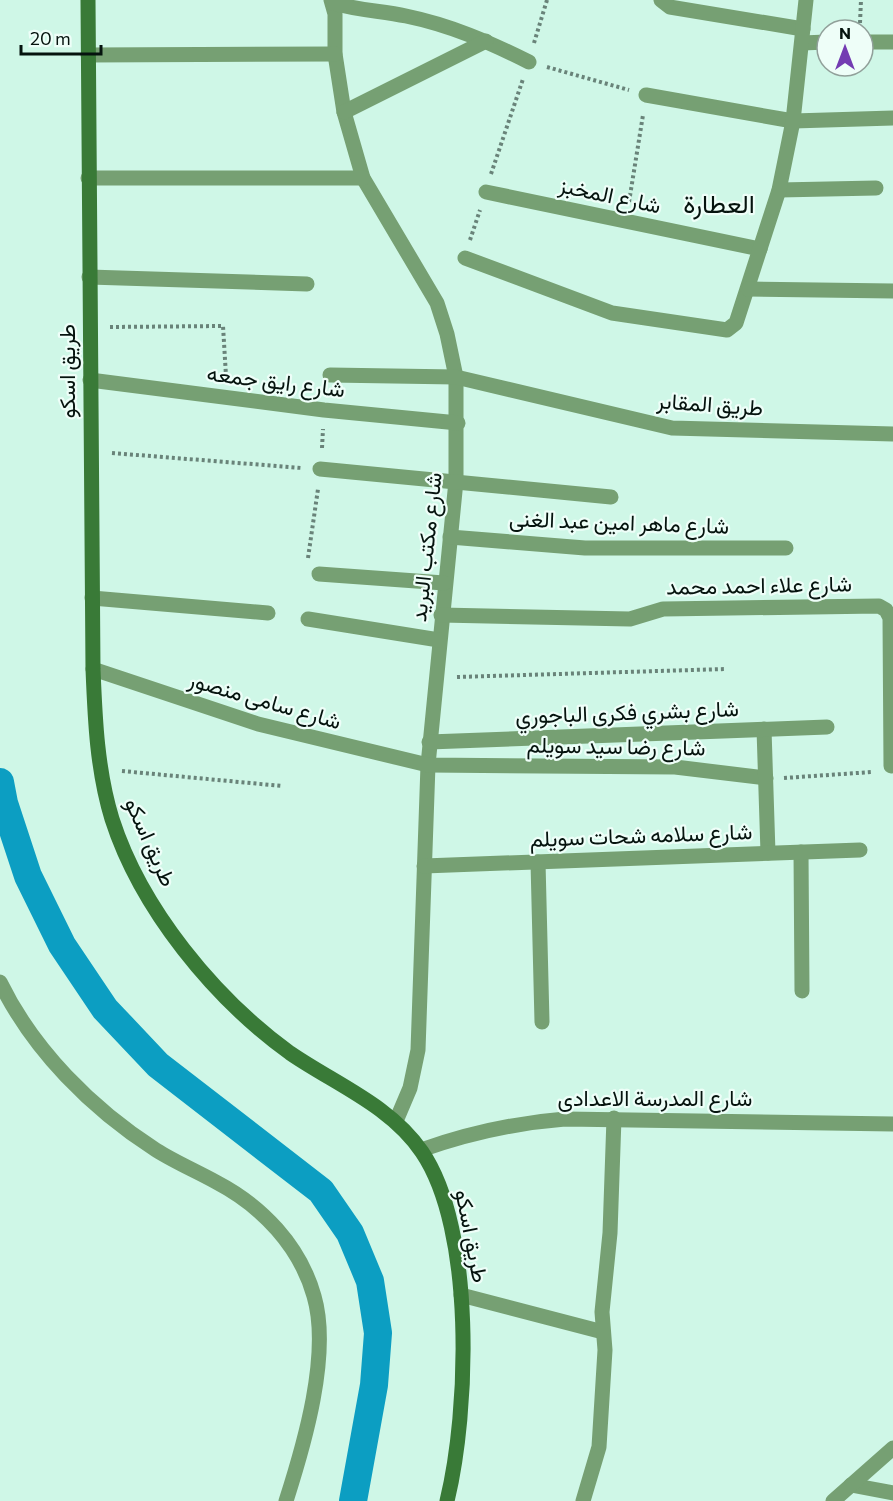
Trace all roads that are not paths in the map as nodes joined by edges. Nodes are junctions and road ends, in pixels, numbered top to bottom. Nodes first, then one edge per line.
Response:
1 (88, 0) edge
2 (661, 0) edge
3 (806, 0) edge
4 (332, 1) edge
5 (803, 36) junction
6 (815, 39) edge
7 (486, 41) junction
8 (875, 42) edge
9 (893, 42) edge
10 (335, 54) junction
11 (88, 55) junction
12 (529, 62) road end
13 (646, 95) road end
14 (344, 112) junction
15 (893, 118) edge
16 (793, 121) junction
17 (88, 178) junction
18 (363, 178) junction
19 (876, 188) dead end
20 (779, 190) junction
21 (486, 192) road end
22 (760, 249) junction
23 (465, 258) road end
24 (89, 277) junction
25 (307, 284) dead end
26 (748, 289) junction
27 (893, 291) edge
28 (330, 375) dead end
29 (456, 377) junction
30 (90, 380) junction
31 (458, 423) junction
32 (893, 434) edge
33 (320, 469) road end
34 (456, 482) junction
35 (611, 497) dead end
36 (450, 537) junction
37 (786, 548) dead end
38 (319, 574) road end
39 (444, 584) junction
40 (92, 598) junction
41 (268, 613) dead end
42 (441, 615) junction
43 (308, 619) dead end
44 (439, 640) junction
45 (93, 669) junction
46 (827, 727) dead end
47 (764, 729) junction
48 (429, 742) junction
49 (428, 765) junction
50 (891, 766) road end
51 (766, 778) junction
52 (860, 849) dead end
53 (801, 852) junction
54 (768, 853) junction
55 (538, 862) junction
56 (424, 866) junction
57 (0, 982) edge
58 (802, 991) dead end
59 (542, 1022) dead end
60 (614, 1118) junction
61 (396, 1121) junction
62 (893, 1124) edge
63 (421, 1150) junction
64 (461, 1295) junction
65 (603, 1332) junction
66 (893, 1448) edge
67 (851, 1485) junction
68 (893, 1494) edge
69 (286, 1501) edge
70 (447, 1501) edge
71 (583, 1501) edge
72 (832, 1501) edge
73 (885, 1501) edge

1 - 11 street, طريق اسكو
2 - 5 street
3 - 5 street
4 - 7 street
4 - 10 street, شارع مكتب البريد
5 - 6 street
5 - 16 street
7 - 12 street
7 - 14 street
8 - 9 street
10 - 11 street
10 - 14 street, شارع مكتب البريد
11 - 17 street, طريق اسكو
13 - 16 street
14 - 18 street, شارع مكتب البريد
15 - 16 street
16 - 20 street
17 - 18 street
17 - 24 street, طريق اسكو
18 - 29 street, شارع مكتب البريد
19 - 20 street
20 - 22 street
21 - 22 street, شارع المخبز
22 - 26 street
23 - 26 street
24 - 25 street
24 - 30 street, طريق اسكو
26 - 27 street
28 - 29 street, طريق المقابر
29 - 31 street, شارع مكتب البريد
29 - 32 street, طريق المقابر
30 - 31 street, شارع رايق جمعه
30 - 40 street, طريق اسكو
31 - 34 street, شارع مكتب البريد
33 - 34 street
34 - 35 street
34 - 36 street, شارع مكتب البريد
36 - 37 street, شارع ماهر امين عبد الغنى
36 - 39 street, شارع مكتب البريد
38 - 39 street
39 - 42 street, شارع مكتب البريد
40 - 41 street
40 - 45 street, طريق اسكو
42 - 44 street, شارع مكتب البريد
42 - 50 street, شارع علاء احمد محمد
43 - 44 street
44 - 48 street, شارع مكتب البريد
45 - 49 street, شارع سامى منصور
45 - 61 street, طريق اسكو
46 - 47 street, شارع بشري فكرى الباجوري
47 - 48 street, شارع بشري فكرى الباجوري
47 - 51 street
48 - 49 street, شارع مكتب البريد
49 - 51 street, شارع رضا سيد سويلم
49 - 56 street, شارع مكتب البريد
51 - 54 street
52 - 53 street, شارع سلامه شحات سويلم
53 - 54 street, شارع سلامه شحات سويلم
53 - 58 street
54 - 55 street, شارع سلامه شحات سويلم
55 - 56 street, شارع سلامه شحات سويلم
55 - 59 street
56 - 61 street, شارع مكتب البريد
57 - 69 street
60 - 62 street, شارع المدرسة الاعدادى
60 - 63 street, شارع المدرسة الاعدادى
60 - 65 street
61 - 63 street, طريق اسكو
63 - 64 street, طريق اسكو
64 - 65 street
64 - 70 street, طريق اسكو
65 - 71 street
66 - 67 street
67 - 68 street
67 - 72 street
68 - 73 street

